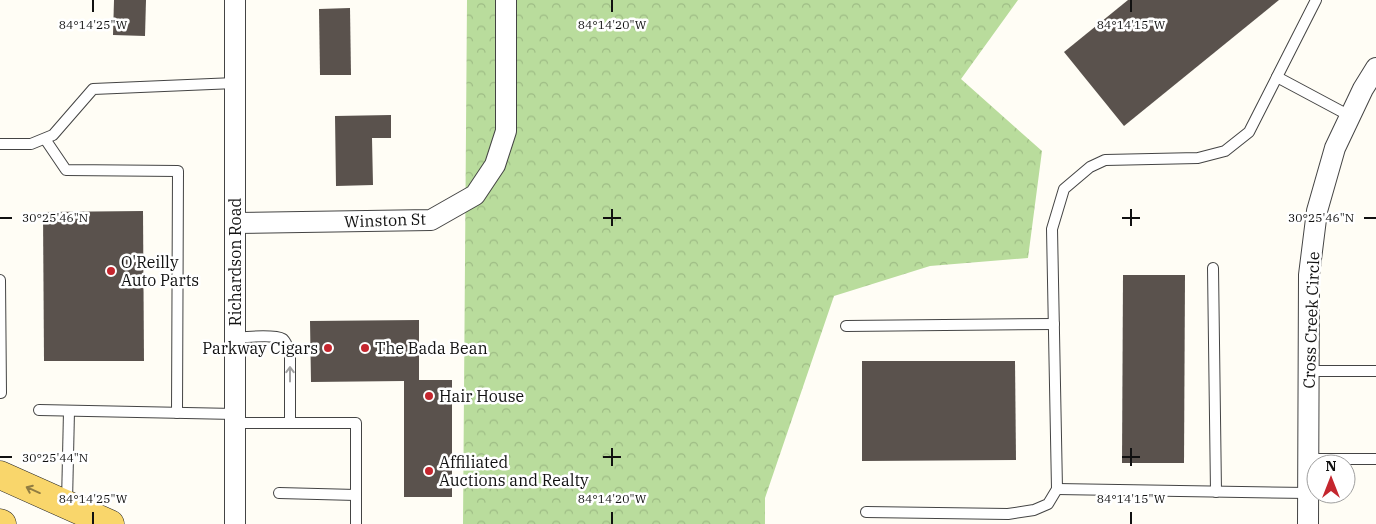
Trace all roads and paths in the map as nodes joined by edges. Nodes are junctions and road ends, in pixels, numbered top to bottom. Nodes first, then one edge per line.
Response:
1 (235, 0) edge
2 (506, 0) edge
3 (1316, 0) edge
4 (1376, 68) edge
5 (1277, 77) junction
6 (235, 83) junction
7 (1350, 116) junction
8 (45, 139) junction
9 (0, 144) edge
10 (235, 223) junction
11 (1213, 268) dead end
12 (0, 280) edge
13 (1054, 324) junction
14 (846, 326) dead end
15 (235, 338) junction
16 (1309, 371) junction
17 (1376, 371) edge
18 (1, 393) edge
19 (39, 410) dead end
20 (69, 411) junction
21 (177, 413) junction
22 (235, 419) junction
23 (290, 423) junction
24 (1308, 454) edge
25 (1356, 459) edge
26 (1376, 459) edge
27 (0, 475) edge
28 (1057, 489) junction
29 (1216, 492) junction
30 (279, 493) dead end
31 (1306, 493) edge
32 (356, 495) junction
33 (1308, 504) edge
34 (67, 505) junction
35 (866, 512) dead end
36 (924, 513) junction
37 (110, 524) edge
38 (235, 524) edge
39 (356, 524) edge
40 (924, 524) edge
41 (1308, 524) edge

1 - 6 street, Richardson Road
2 - 10 street, Winston St
3 - 5 lane
4 - 7 street, Cross Creek Circle
5 - 7 lane
5 - 13 lane
6 - 8 lane
6 - 10 street, Richardson Road
7 - 16 street, Cross Creek Circle
8 - 9 lane
8 - 21 lane
10 - 15 street, Richardson Road
11 - 29 lane
12 - 18 lane
13 - 14 lane
13 - 28 lane
15 - 22 street, Richardson Road
23 -> 15 lane
16 - 17 lane
16 - 24 street, Cross Creek Circle
19 - 20 lane
20 - 21 lane
20 - 34 lane
21 - 22 lane
22 - 23 lane
22 - 38 street, Richardson Road
23 - 32 lane
25 - 26 lane
34 -> 27 main road
28 - 29 lane
28 - 36 lane
29 - 31 lane
30 - 32 lane
32 - 39 lane
33 - 41 street, Cross Creek Circle
34 - 37 main road
35 - 36 lane
36 - 40 lane

